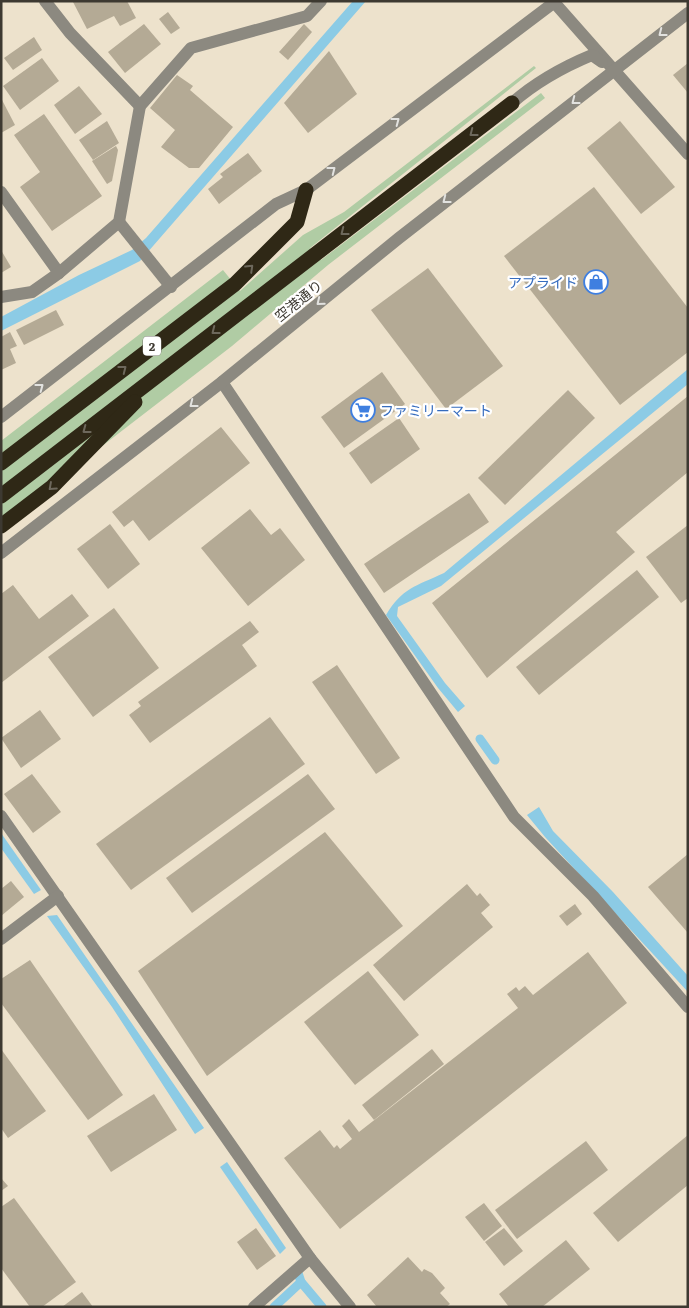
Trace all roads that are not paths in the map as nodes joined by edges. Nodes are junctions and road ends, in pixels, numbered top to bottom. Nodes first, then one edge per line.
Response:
1 (45, 1) edge
2 (321, 1) edge
3 (555, 2) edge
4 (688, 13) edge
5 (613, 70) junction
6 (512, 103) joint
7 (140, 106) junction
8 (688, 154) edge
9 (306, 190) junction
10 (1, 192) edge
11 (119, 222) junction
12 (59, 273) junction
13 (171, 287) junction
14 (1, 297) edge
15 (171, 365) junction
16 (222, 382) junction
17 (1, 417) edge
18 (1, 463) edge
19 (1, 496) edge
20 (1, 526) edge
21 (1, 553) edge
22 (1, 816) edge
23 (58, 896) junction
24 (1, 939) edge
25 (688, 1007) edge
26 (310, 1258) junction
27 (254, 1307) edge
28 (350, 1307) edge

1 - 7 street
2 - 7 street
3 - 5 street
9 -> 3 street
4 -> 5 street, 空港通り
5 - 6 street
5 - 8 street
5 -> 16 street, 空港通り
6 -> 15 highway
7 - 11 street
9 - 13 street
18 -> 9 highway, 2
10 - 12 street
11 - 12 street
11 - 13 street
12 - 14 street
17 -> 13 street
15 -> 19 highway
15 -> 20 highway
16 -> 21 street, 空港通り
16 - 25 street
22 - 23 street
23 - 24 street
23 - 26 street
26 - 27 street
26 - 28 street

